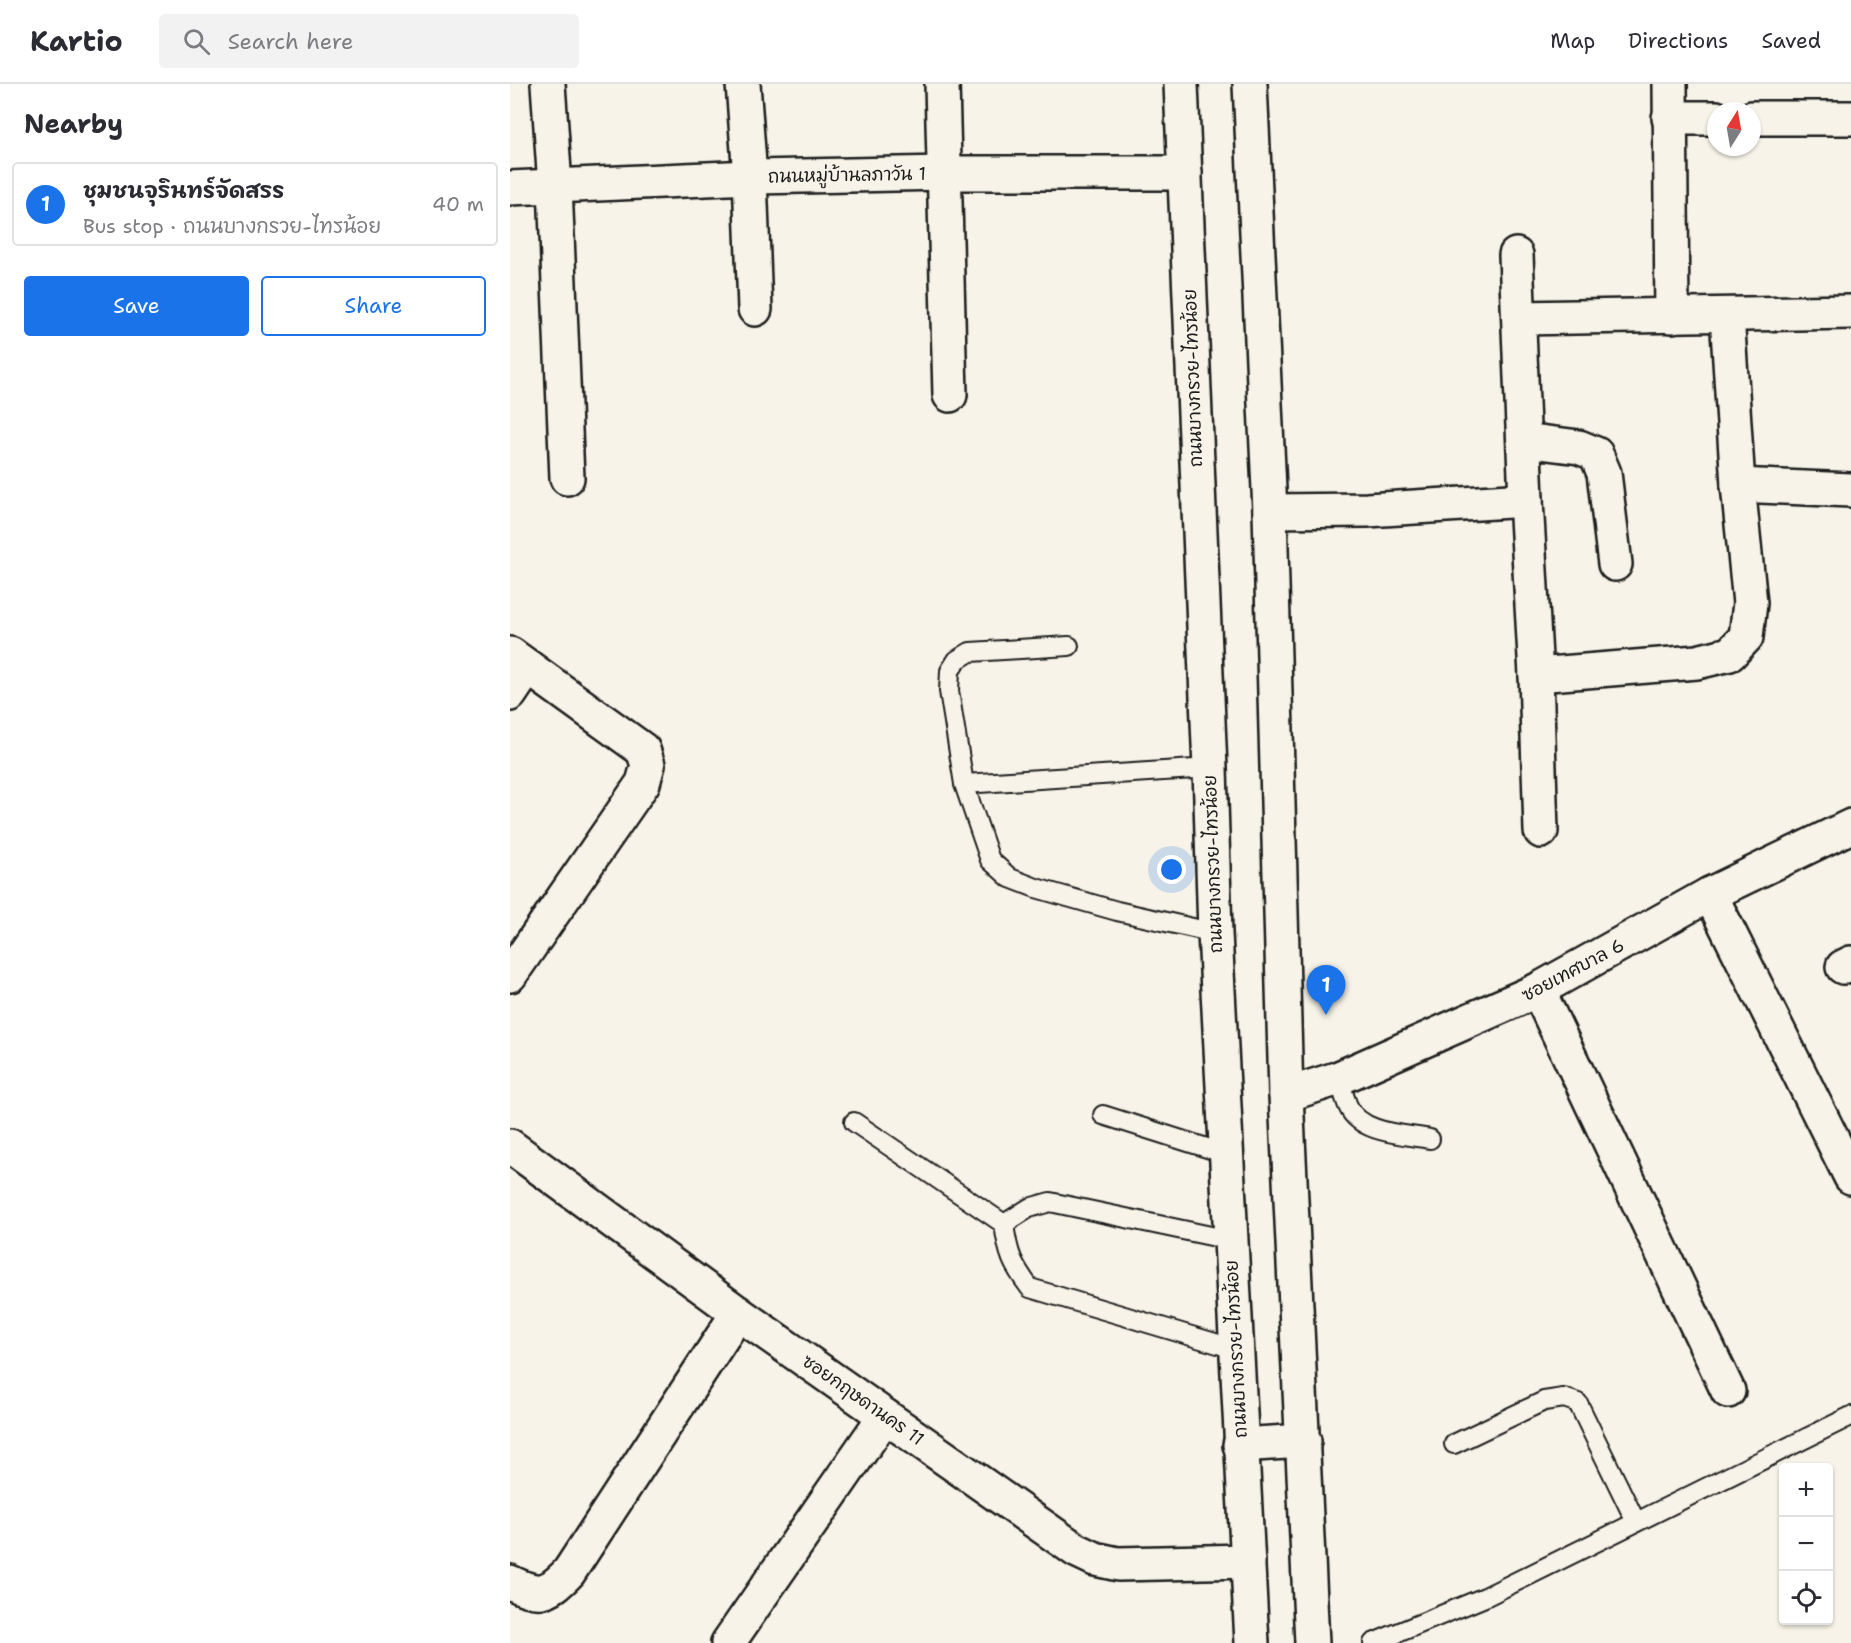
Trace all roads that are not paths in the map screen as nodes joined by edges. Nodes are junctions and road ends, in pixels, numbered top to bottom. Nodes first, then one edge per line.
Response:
1 (548, 84) edge
2 (743, 84) edge
3 (942, 84) edge
4 (1180, 84) edge
5 (1250, 84) edge
6 (1670, 84) edge
7 (1669, 118) junction
8 (1707, 118) edge
9 (1761, 118) edge
10 (1851, 118) edge
11 (1185, 172) junction
12 (945, 173) junction
13 (750, 177) junction
14 (555, 186) junction
15 (510, 188) edge
16 (1516, 255) dead end
17 (755, 309) dead end
18 (1851, 312) edge
19 (1726, 315) junction
20 (1672, 316) junction
21 (1520, 318) junction
22 (950, 395) dead end
23 (1524, 440) junction
24 (567, 478) dead end
25 (1738, 485) junction
26 (1851, 490) edge
27 (1526, 500) junction
28 (1270, 511) junction
29 (1616, 564) dead end
30 (1069, 646) dead end
31 (519, 660) edge
32 (1536, 675) junction
33 (510, 694) edge
34 (1210, 768) junction
35 (964, 784) junction
36 (1851, 826) edge
37 (1541, 831) dead end
38 (1710, 894) junction
39 (1215, 933) junction
40 (510, 975) edge
41 (1538, 990) junction
42 (1339, 1078) junction
43 (1286, 1095) junction
44 (1103, 1115) dead end
45 (854, 1122) dead end
46 (1430, 1139) dead end
47 (510, 1146) edge
48 (1226, 1154) junction
49 (1851, 1177) edge
50 (1004, 1224) junction
51 (1230, 1240) junction
52 (738, 1313) junction
53 (1235, 1349) junction
54 (1728, 1391) dead end
55 (885, 1416) junction
56 (1851, 1416) edge
57 (1304, 1441) junction
58 (1454, 1444) dead end
59 (1240, 1445) junction
60 (1636, 1522) junction
61 (1248, 1561) junction
62 (510, 1582) edge
63 (728, 1643) edge
64 (1252, 1643) edge
65 (1312, 1643) edge
66 (1374, 1643) edge

1 - 14 street
2 - 13 street
3 - 12 street
4 - 11 street, ถนนบางกรวย-ไทรน้อย
5 - 28 street
6 - 7 street
7 - 8 street
7 - 20 street
9 - 10 street
11 - 12 street, ถนนหมู่บ้านลภาวัน 1
11 - 34 street, ถนนบางกรวย-ไทรน้อย
12 - 13 street, ถนนหมู่บ้านลภาวัน 1
12 - 22 street
13 - 14 street, ถนนหมู่บ้านลภาวัน 1
13 - 17 street
14 - 15 street, ถนนหมู่บ้านลภาวัน 1
14 - 24 street
16 - 21 street
18 - 19 street
19 - 20 street
19 - 25 street
20 - 21 street
21 - 23 street
23 - 27 street
23 - 29 street
25 - 26 street
25 - 32 street
27 - 28 street
27 - 32 street
28 - 43 street
30 - 35 lane
31 - 33 street
31 - 40 street
32 - 37 street
34 - 35 lane
34 - 39 street, ถนนบางกรวย-ไทรน้อย
35 - 39 lane
36 - 38 street, ซอยเทศบาล 6
38 - 41 street, ซอยเทศบาล 6
38 - 49 street
39 - 48 street, ถนนบางกรวย-ไทรน้อย
41 - 42 street, ซอยเทศบาล 6
41 - 54 street
42 - 43 street, ซอยเทศบาล 6
42 - 46 lane
43 - 57 street
44 - 48 lane
45 - 50 lane
47 - 52 street, ซอยกฤษดานคร 11
48 - 51 street, ถนนบางกรวย-ไทรน้อย
50 - 51 lane
50 - 53 lane
51 - 53 street, ถนนบางกรวย-ไทรน้อย
52 - 55 street, ซอยกฤษดานคร 11
52 - 62 street
53 - 59 street, ถนนบางกรวย-ไทรน้อย
55 - 61 street, ซอยกฤษดานคร 11
55 - 63 street
56 - 60 lane
57 - 59 street
57 - 65 street
58 - 60 lane
59 - 61 street, ถนนบางกรวย-ไทรน้อย
60 - 66 lane
61 - 64 street, ถนนบางกรวย-ไทรน้อย

